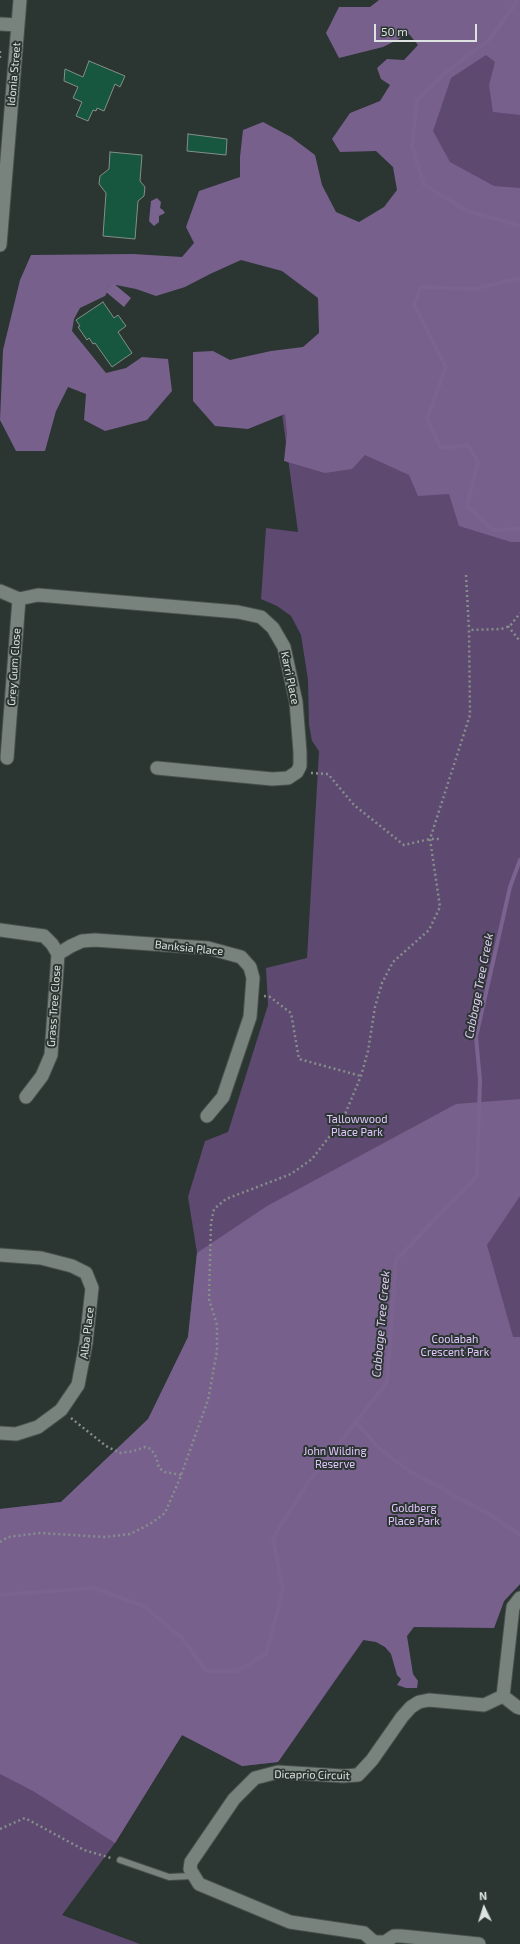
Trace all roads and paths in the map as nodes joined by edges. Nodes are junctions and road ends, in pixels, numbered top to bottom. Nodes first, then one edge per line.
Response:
1 (20, 0) edge
2 (0, 24) edge
3 (18, 25) junction
4 (0, 51) edge
5 (0, 59) edge
6 (0, 244) edge
7 (466, 575) dead end
8 (0, 591) edge
9 (19, 599) junction
10 (520, 612) edge
11 (508, 626) junction
12 (469, 630) junction
13 (519, 640) edge
14 (7, 758) dead end
15 (157, 768) dead end
16 (297, 772) junction
17 (430, 839) junction
18 (441, 839) dead end
19 (0, 930) edge
20 (58, 954) junction
21 (252, 995) junction
22 (361, 1076) junction
23 (26, 1097) dead end
24 (207, 1116) dead end
25 (0, 1255) edge
26 (61, 1410) junction
27 (0, 1433) edge
28 (181, 1476) junction
29 (0, 1542) edge
30 (520, 1598) edge
31 (503, 1696) junction
32 (520, 1708) edge
33 (0, 1829) edge
34 (120, 1860) joint
35 (192, 1876) junction
36 (378, 1943) edge
37 (479, 1944) edge

1 - 3 street, Idonia Street
2 - 3 street
3 - 6 street, Idonia Street
4 - 5 path
7 - 12 path
8 - 9 street
9 - 14 street, Grey Gum Close
9 - 16 street, Karri Place
10 - 11 path
11 - 12 path
11 - 13 path
12 - 17 path
15 - 16 street
16 - 17 path
17 - 18 path
17 - 22 path
19 - 20 street
20 - 21 street, Banksia Place
20 - 23 street, Grass Tree Close
21 - 22 path
21 - 24 street, Banksia Place
22 - 28 path
25 - 26 street, Alba Place
26 - 27 street, Alba Place
26 - 28 path
28 - 29 path
30 - 31 street
31 - 32 street
31 - 35 street, Dicaprio Circuit
33 - 34 path
34 - 35 lane
35 - 36 street
36 - 37 street

